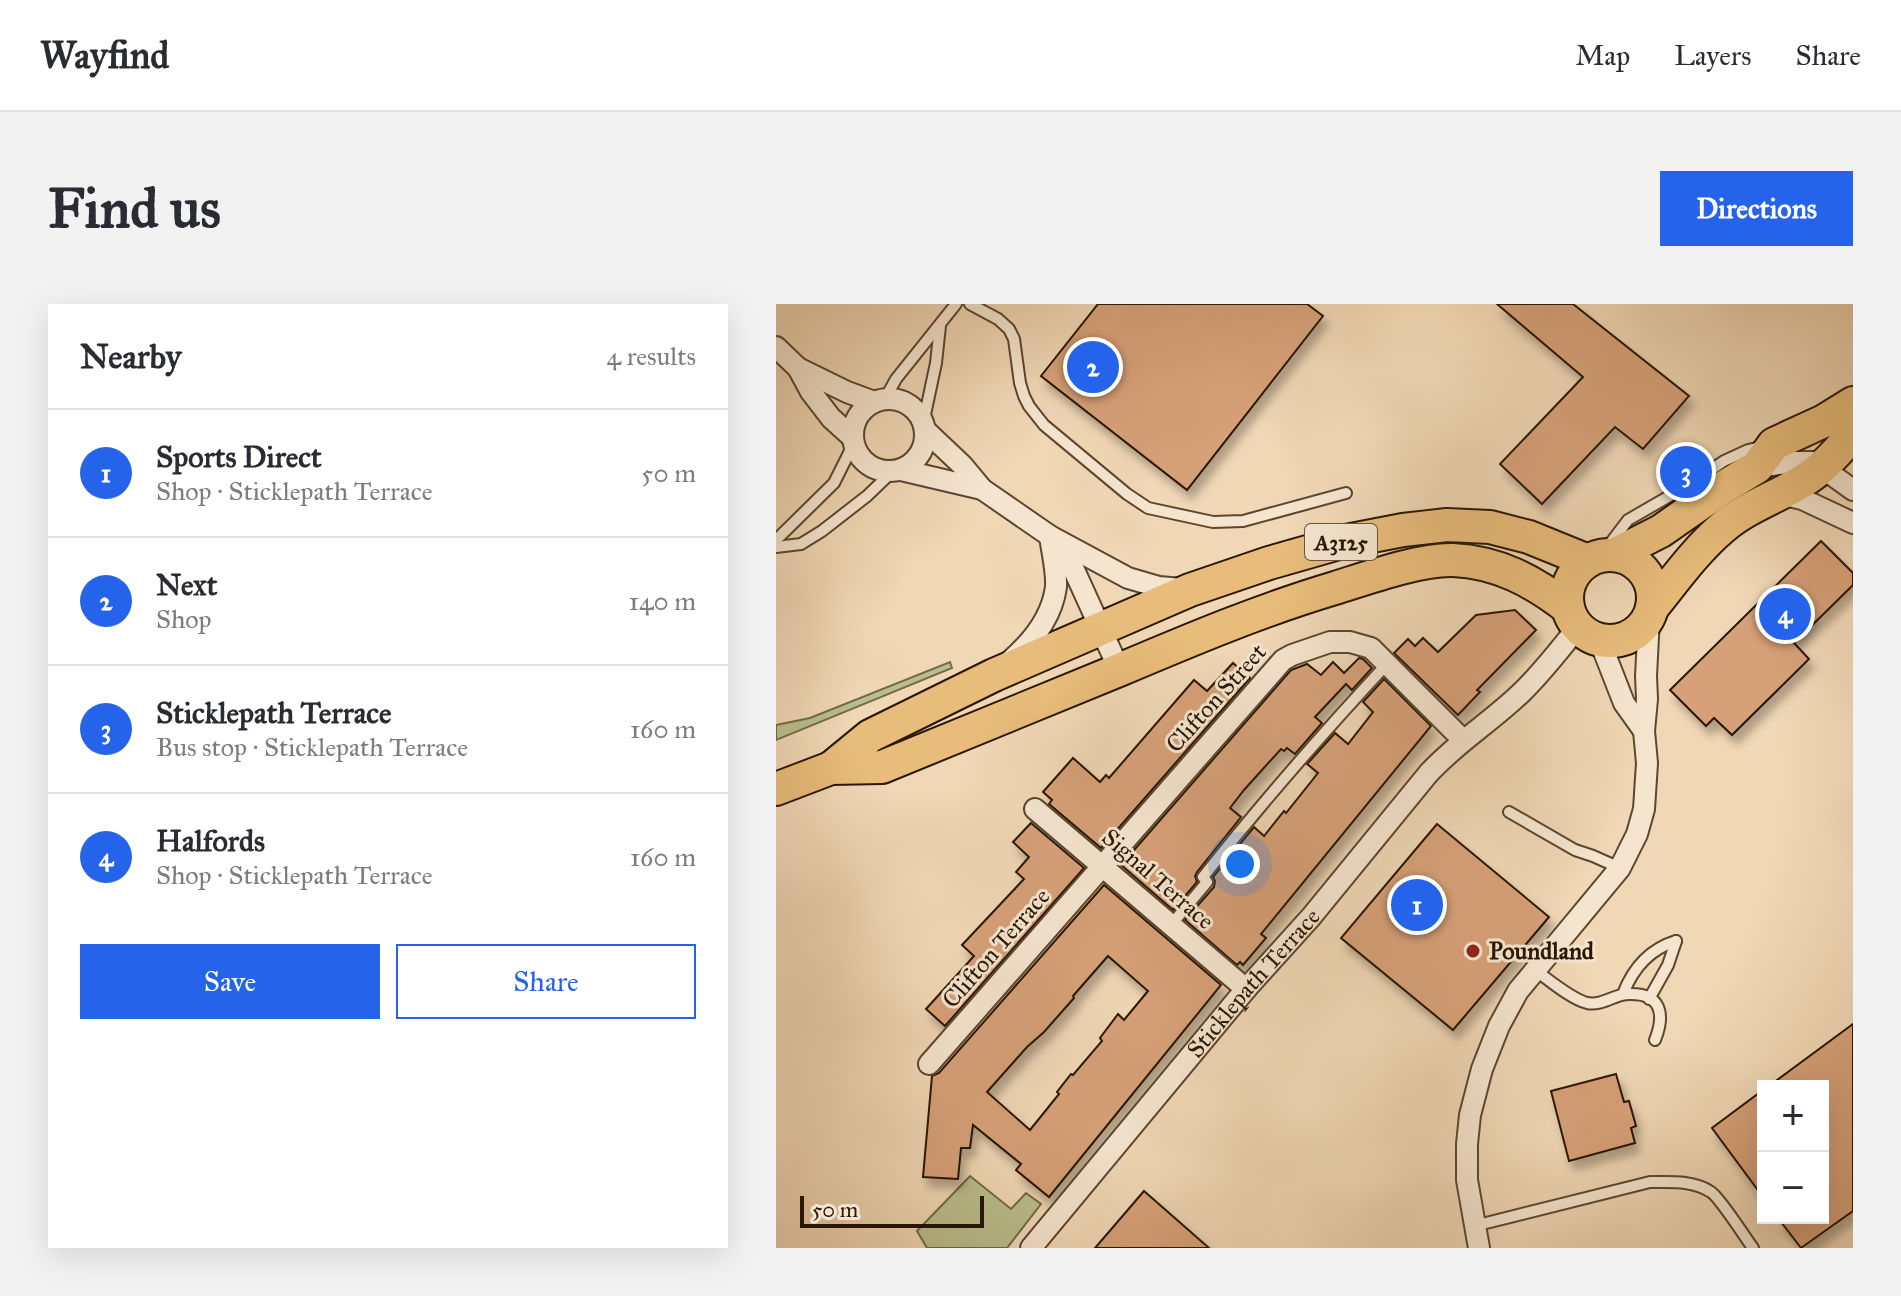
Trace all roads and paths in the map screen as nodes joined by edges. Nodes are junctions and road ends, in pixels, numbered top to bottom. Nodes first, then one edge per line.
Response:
1 (956, 304) edge
2 (970, 304) edge
3 (940, 324) junction
4 (776, 347) edge
5 (798, 368) junction
6 (879, 401) junction
7 (1853, 403) edge
8 (924, 427) junction
9 (1853, 434) edge
10 (853, 441) junction
11 (1766, 456) junction
12 (1823, 467) junction
13 (896, 471) junction
14 (982, 489) junction
15 (1853, 490) edge
16 (1346, 493) dead end
17 (1780, 494) junction
18 (1853, 523) edge
19 (1050, 536) junction
20 (776, 540) edge
21 (776, 547) edge
22 (1601, 558) junction
23 (1190, 590) junction
24 (1651, 613) junction
25 (1582, 625) junction
26 (1101, 629) junction
27 (1386, 665) junction
28 (1119, 669) junction
29 (994, 675) junction
30 (1644, 731) junction
31 (1463, 740) junction
32 (831, 768) junction
33 (776, 789) edge
34 (1035, 809) dead end
35 (1509, 812) dead end
36 (1103, 865) junction
37 (1620, 868) junction
38 (1171, 925) junction
39 (1535, 970) junction
40 (1246, 989) junction
41 (1623, 994) junction
42 (1649, 999) junction
43 (1655, 1040) dead end
44 (929, 1064) dead end
45 (1474, 1226) junction
46 (1031, 1248) edge
47 (1479, 1248) edge
48 (1753, 1248) edge

1 - 3 lane
2 - 16 lane
3 - 6 lane
3 - 8 lane
4 - 5 street
5 - 6 street
5 - 10 street
6 - 8 street
6 - 10 street
7 - 11 main road
8 - 13 street
8 - 14 street
9 - 12 main road
10 - 13 street
10 - 20 lane
11 - 12 street
11 - 22 main road
12 - 15 street
12 - 17 main road
13 - 14 street
13 - 21 lane
14 - 19 street
17 - 18 street
17 - 24 main road
19 - 23 street
19 - 26 street
19 - 29 street
22 - 23 main road, A3125
22 - 24 main road
22 - 25 main road
23 - 26 main road, A3125
24 - 25 main road
24 - 30 street
25 - 28 main road, A3125
25 - 30 street
25 - 31 street, Sticklepath Terrace
26 - 28 street
26 - 29 main road, A3125
27 - 31 street, Clifton Street
27 - 36 street, Clifton Street
27 - 38 lane
28 - 32 main road, A3125
29 - 32 main road, A3125
30 - 37 street
31 - 40 street, Sticklepath Terrace
32 - 33 main road, A3125
34 - 36 street, Signal Terrace
35 - 37 lane
36 - 38 street, Signal Terrace
36 - 44 street, Clifton Terrace
37 - 39 street
38 - 40 street, Signal Terrace
39 - 41 lane
39 - 45 street
40 - 46 street, Sticklepath Terrace
41 - 42 lane
41 - 42 lane
42 - 43 lane
45 - 47 street
45 - 48 lane

